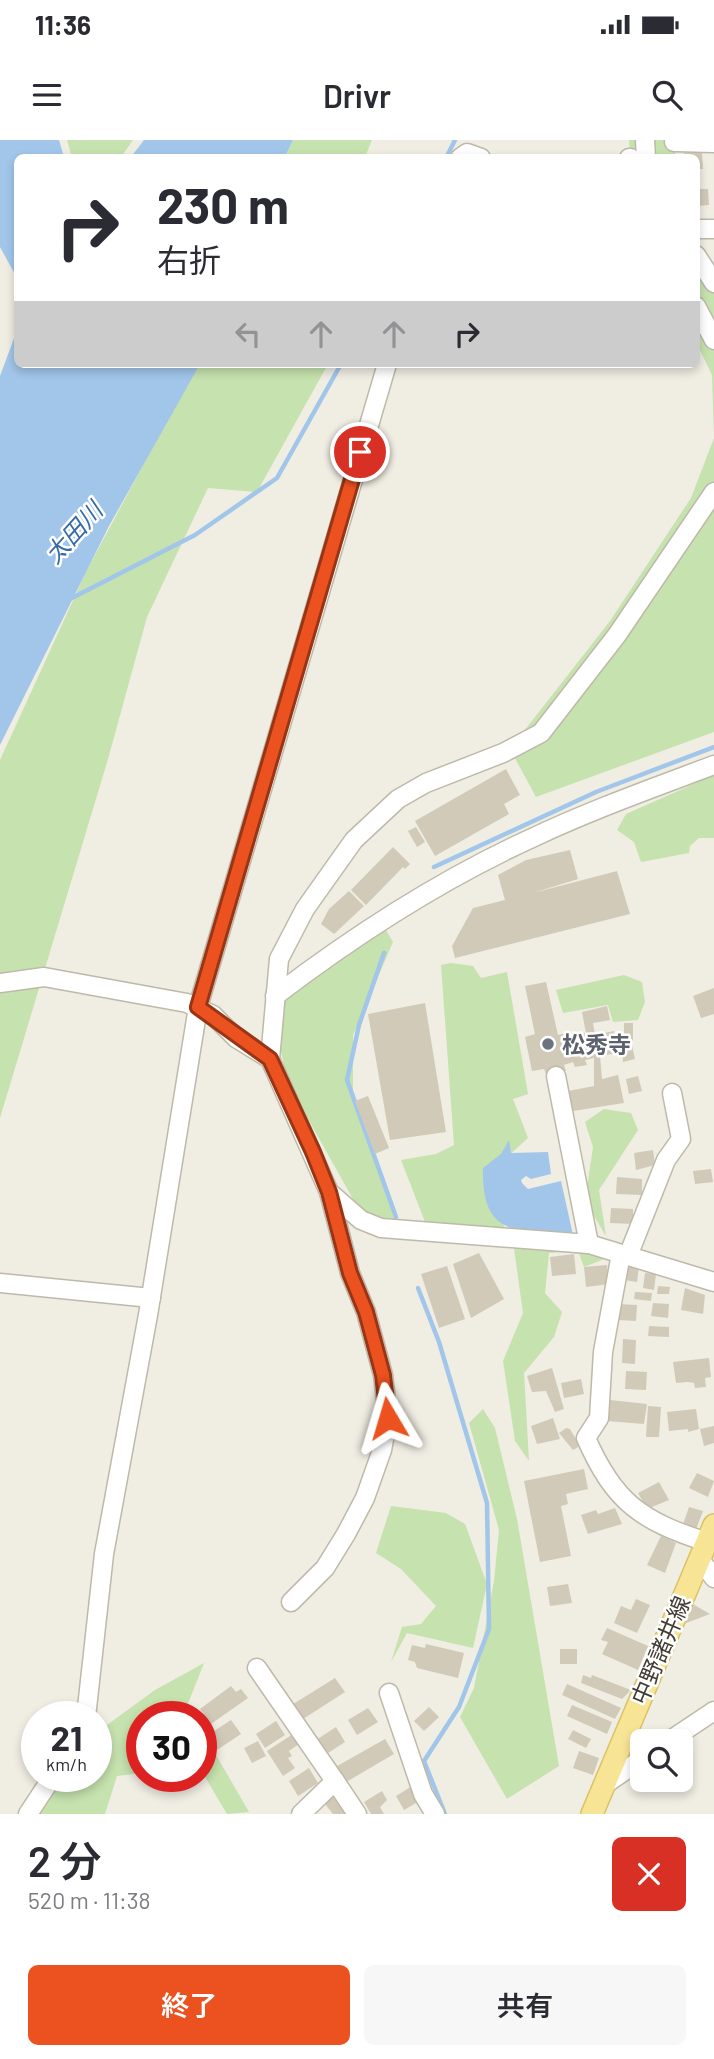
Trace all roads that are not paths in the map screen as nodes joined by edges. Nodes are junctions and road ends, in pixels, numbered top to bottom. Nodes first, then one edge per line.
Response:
1 (714, 143) edge
2 (673, 147) edge
3 (700, 261) edge
4 (714, 283) edge
5 (700, 314) edge
6 (700, 329) edge
7 (714, 340) edge
8 (714, 348) edge
9 (386, 368) edge
10 (714, 492) edge
11 (714, 765) edge
12 (0, 984) edge
13 (275, 996) junction
14 (198, 1007) junction
15 (270, 1059) junction
16 (556, 1076) dead end
17 (672, 1093) dead end
18 (329, 1192) junction
19 (589, 1244) junction
20 (624, 1255) junction
21 (714, 1282) edge
22 (0, 1283) edge
23 (151, 1298) junction
24 (707, 1542) edge
25 (714, 1578) edge
26 (291, 1602) dead end
27 (257, 1668) dead end
28 (389, 1693) dead end
29 (88, 1701) edge
30 (714, 1710) edge
31 (686, 1729) edge
32 (630, 1767) edge
33 (335, 1780) junction
34 (604, 1785) junction
35 (42, 1792) edge
36 (28, 1814) edge
37 (301, 1814) edge
38 (357, 1814) edge
39 (435, 1814) edge
40 (592, 1814) edge

1 - 2 street
3 - 4 street
5 - 7 street
6 - 8 street
9 - 14 street
10 - 13 street
11 - 13 street
12 - 14 street
13 - 15 street
14 - 15 street
14 - 23 street
15 - 18 street
16 - 19 street
17 - 20 street
18 - 19 street
18 - 26 street
19 - 20 street
20 - 21 street
20 - 24 street
22 - 23 street
23 - 29 street
24 - 25 street
24 - 34 main road, 中野諸井線
27 - 33 street
28 - 39 street
30 - 31 street
32 - 34 street
33 - 37 street
33 - 38 street
34 - 40 main road, 中野諸井線
35 - 36 street

